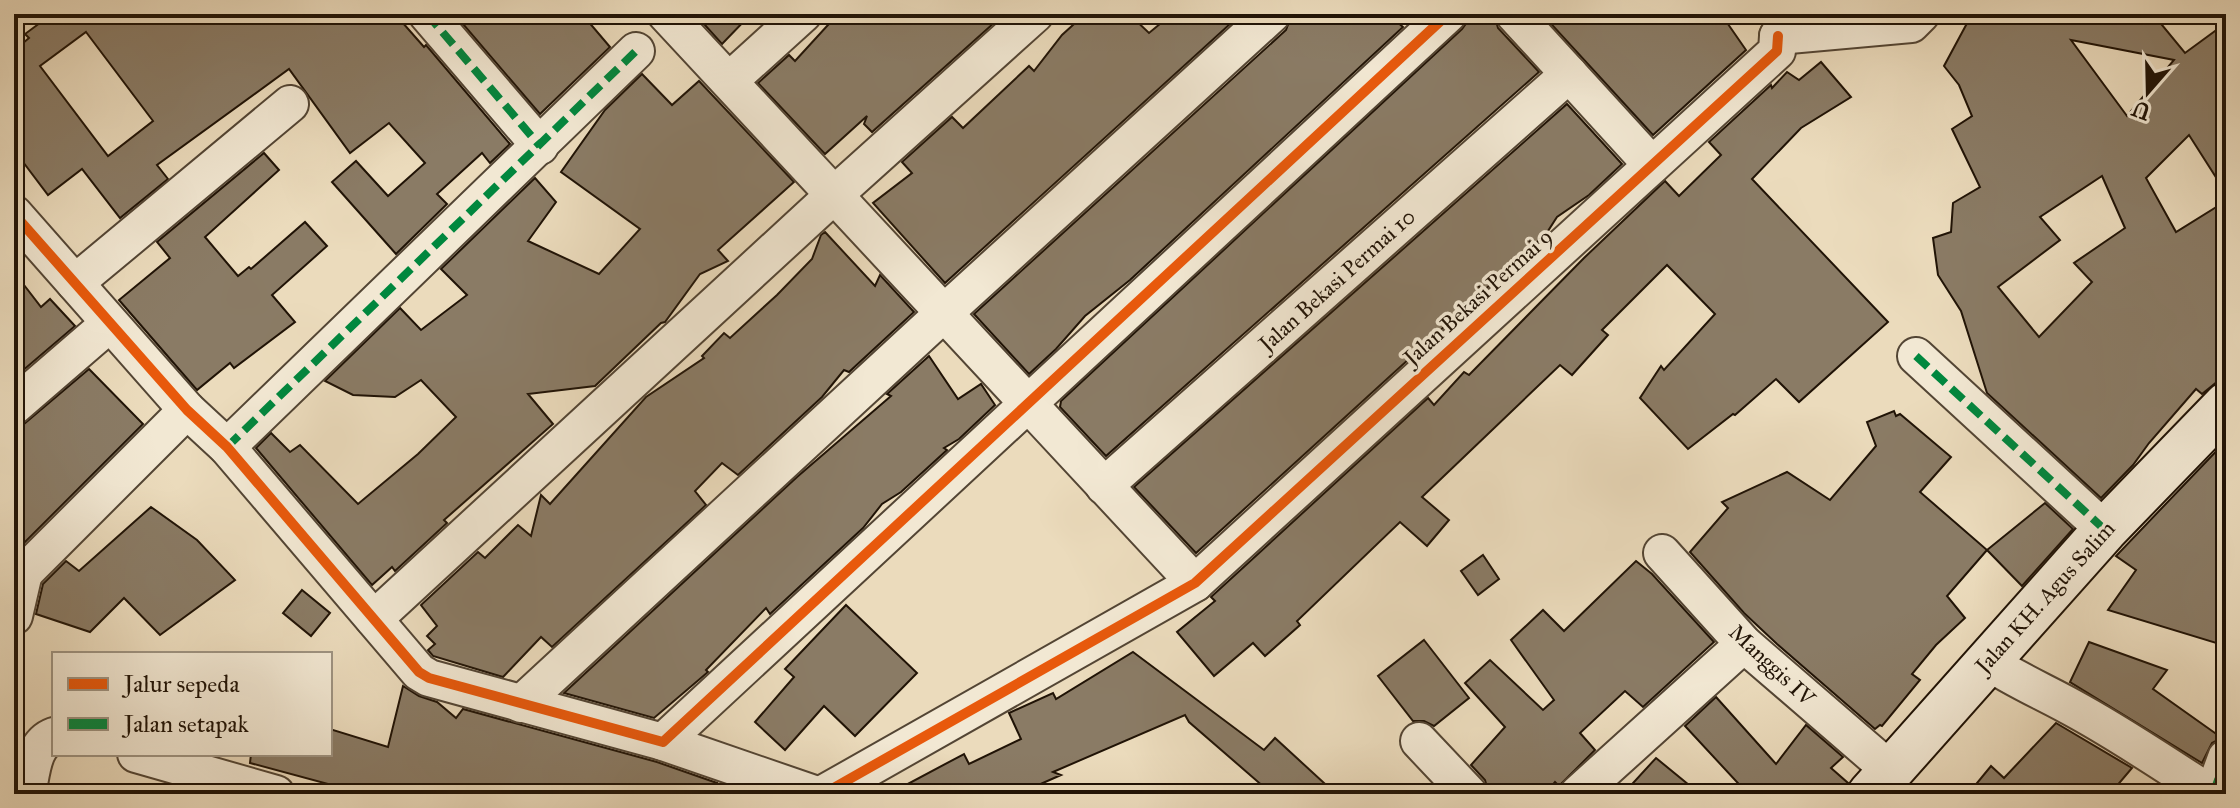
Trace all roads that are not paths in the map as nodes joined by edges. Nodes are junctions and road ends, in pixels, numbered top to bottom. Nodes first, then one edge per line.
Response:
1 (427, 14) edge
2 (666, 14) edge
3 (803, 14) edge
4 (1035, 14) edge
5 (1272, 14) edge
6 (1448, 14) edge
7 (1514, 14) edge
8 (1921, 14) edge
9 (1769, 25) edge
10 (636, 51) dead end
11 (1569, 74) junction
12 (729, 81) junction
13 (290, 104) dead end
14 (540, 146) junction
15 (1652, 165) junction
16 (834, 195) junction
17 (19, 231) edge
18 (75, 283) junction
19 (944, 313) junction
20 (109, 324) junction
21 (1916, 356) dead end
22 (1028, 404) junction
23 (2226, 405) edge
24 (14, 406) edge
25 (187, 410) junction
26 (227, 447) junction
27 (1104, 486) junction
28 (2105, 530) junction
29 (1662, 553) dead end
30 (19, 572) edge
31 (1195, 583) junction
32 (14, 616) edge
33 (374, 619) junction
34 (1744, 644) junction
35 (1987, 661) junction
36 (521, 704) junction
37 (52, 737) edge
38 (1419, 741) dead end
39 (663, 742) junction
40 (143, 756) edge
41 (2226, 758) edge
42 (1880, 782) edge
43 (27, 794) edge
44 (276, 794) edge
45 (814, 794) edge
46 (823, 794) edge
47 (1469, 794) edge
48 (1578, 794) edge
49 (2212, 794) edge

1 - 14 street
2 - 12 street
3 - 12 street
4 - 16 street
5 - 19 street
6 - 22 street
7 - 11 street
8 - 9 street
9 - 15 street, Jalan Bekasi Permai 9
10 - 14 street
11 - 15 street
11 - 27 street, Jalan Bekasi Permai 10
12 - 16 street
13 - 18 street
14 - 26 street
15 - 31 street, Jalan Bekasi Permai 9
16 - 19 street
16 - 33 street
17 - 18 street
18 - 20 street
19 - 22 street
19 - 36 street
20 - 24 street
20 - 25 street
21 - 28 street
22 - 27 street
22 - 39 street
23 - 28 street, Jalan KH. Agus Salim
25 - 26 street
25 - 30 street
26 - 33 street
27 - 31 street
28 - 35 street, Jalan KH. Agus Salim
29 - 34 street, Manggis IV
30 - 32 street
31 - 46 street, Jalan Bekasi Permai 9
33 - 36 street
34 - 42 street, Manggis IV
34 - 48 street
35 - 42 street, Jalan KH. Agus Salim
35 - 49 street
36 - 39 street
37 - 43 street
38 - 47 street
39 - 45 street
40 - 44 street
41 - 49 street

